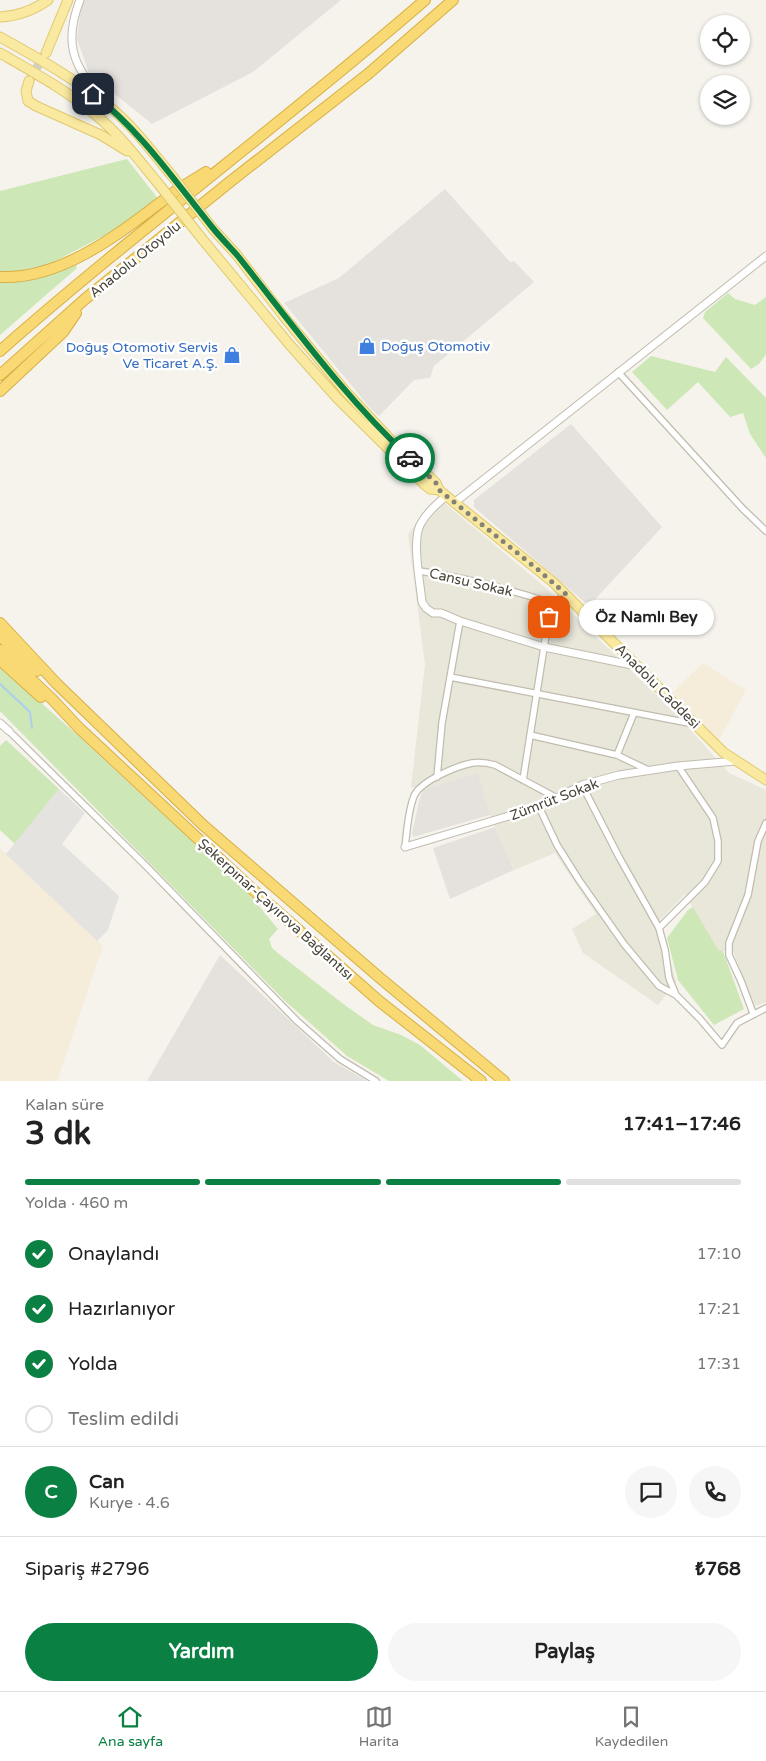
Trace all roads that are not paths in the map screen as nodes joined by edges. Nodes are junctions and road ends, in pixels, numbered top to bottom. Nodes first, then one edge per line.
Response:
1 (48, 0) edge
2 (68, 0) edge
3 (80, 0) edge
4 (425, 0) edge
5 (453, 0) edge
6 (0, 17) edge
7 (0, 37) edge
8 (0, 53) edge
9 (46, 53) tunnel mouth
10 (29, 81) tunnel mouth
11 (111, 108) junction
12 (249, 145) junction
13 (137, 158) junction
14 (764, 260) edge
15 (0, 277) edge
16 (85, 299) junction
17 (0, 351) edge
18 (618, 372) junction
19 (0, 375) edge
20 (0, 391) edge
21 (443, 493) junction
22 (454, 503) junction
23 (766, 531) edge
24 (419, 571) junction
25 (567, 595) junction
26 (551, 603) junction
27 (460, 621) junction
28 (0, 623) edge
29 (0, 636) edge
30 (544, 646) junction
31 (0, 650) edge
32 (0, 660) edge
33 (638, 666) junction
34 (450, 677) junction
35 (537, 692) junction
36 (634, 713) junction
37 (0, 723) edge
38 (696, 724) junction
39 (79, 728) junction
40 (9, 731) joint
41 (530, 734) junction
42 (617, 755) junction
43 (736, 761) junction
44 (678, 766) junction
45 (648, 770) junction
46 (147, 771) junction
47 (436, 776) junction
48 (523, 780) junction
49 (766, 780) edge
50 (582, 785) junction
51 (557, 798) junction
52 (539, 807) junction
53 (766, 823) edge
54 (405, 847) joint
55 (659, 928) junction
56 (676, 995) junction
57 (766, 1008) edge
58 (753, 1013) junction
59 (376, 1081) edge
60 (481, 1081) edge
61 (504, 1081) edge

1 - 6 main road
2 - 9 main road
3 - 11 street
4 - 12 highway, Anadolu Otoyolu
5 - 16 highway, Anadolu Otoyolu
7 - 11 main road, Anadolu Caddesi
8 - 13 main road, Anadolu Caddesi
10 - 13 main road
11 - 21 main road, Anadolu Caddesi, bridge
12 - 15 highway
12 - 17 highway, Anadolu Otoyolu
13 - 21 main road, Anadolu Caddesi, bridge
14 - 18 street
16 - 19 highway, Anadolu Otoyolu
16 - 20 highway
18 - 22 street
18 - 23 street
21 - 22 main road, Anadolu Caddesi
21 - 24 street
22 - 25 main road, Anadolu Caddesi
24 - 26 street, Cansu Sokak
24 - 27 street
25 - 26 street
25 - 33 main road, Anadolu Caddesi
26 - 30 street
27 - 30 street
27 - 34 street
28 - 46 highway
29 - 46 highway
30 - 33 street
30 - 35 street
31 - 39 highway
32 - 39 highway
33 - 38 main road, Anadolu Caddesi
34 - 35 street
34 - 47 street
35 - 36 street
35 - 41 street
36 - 38 street
36 - 42 street
37 - 40 street
38 - 43 main road, Anadolu Caddesi
39 - 60 highway, Şekerpınar-Çayırova Bağlantısı
40 - 59 street
41 - 42 street
41 - 48 street
42 - 45 street
43 - 44 street, Zümrüt Sokak
43 - 49 main road, Anadolu Caddesi
44 - 45 street, Zümrüt Sokak
44 - 55 street
45 - 50 street, Zümrüt Sokak
46 - 61 highway, Şekerpınar-Çayırova Bağlantısı
47 - 48 street
47 - 54 street
48 - 51 street
50 - 51 street, Zümrüt Sokak
50 - 55 street
51 - 52 street, Zümrüt Sokak
52 - 54 street, Zümrüt Sokak
52 - 56 street
53 - 58 street
55 - 56 street
56 - 58 street
57 - 58 street

